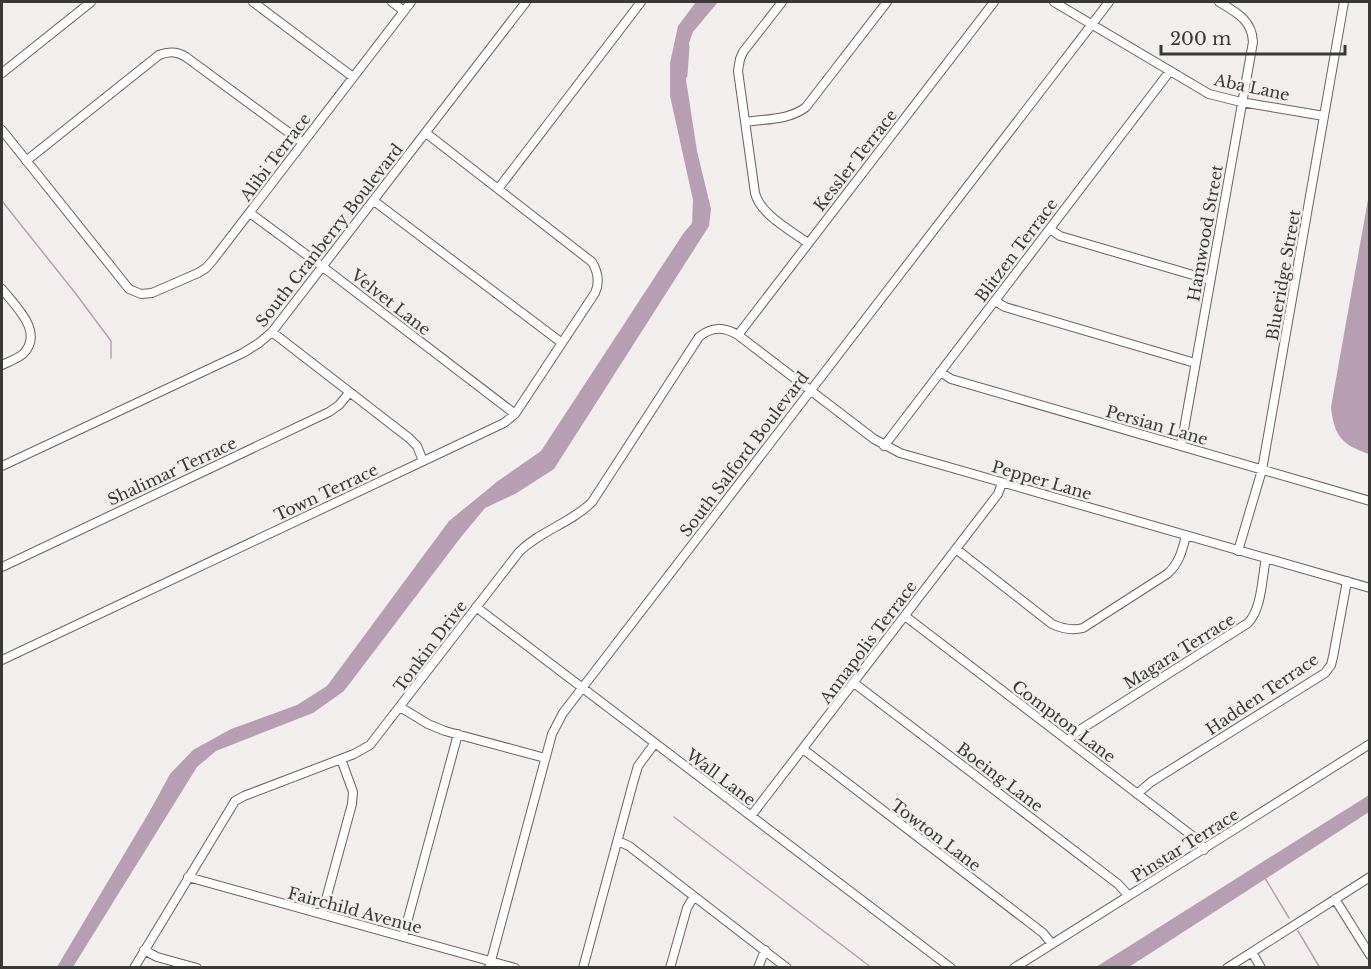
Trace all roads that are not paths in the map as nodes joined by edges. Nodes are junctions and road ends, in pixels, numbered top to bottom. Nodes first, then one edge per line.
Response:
1 (91, 2) edge
2 (253, 2) edge
3 (392, 2) edge
4 (411, 2) edge
5 (526, 2) edge
6 (641, 2) edge
7 (782, 2) edge
8 (887, 2) edge
9 (994, 2) edge
10 (1054, 2) edge
11 (1109, 2) edge
12 (1219, 2) edge
13 (1344, 2) edge
14 (404, 11) junction
15 (1092, 24) junction
16 (1170, 71) junction
17 (2, 73) edge
18 (353, 77) junction
19 (1241, 102) junction
20 (1324, 116) junction
21 (745, 122) junction
22 (2, 130) edge
23 (426, 133) junction
24 (303, 143) junction
25 (26, 161) junction
26 (498, 189) junction
27 (374, 201) junction
28 (250, 213) junction
29 (1050, 229) junction
30 (808, 243) junction
31 (323, 267) junction
32 (1210, 280) junction
33 (2, 289) edge
34 (995, 301) junction
35 (272, 332) junction
36 (738, 335) junction
37 (562, 343) junction
38 (1195, 363) junction
39 (2, 365) edge
40 (940, 372) junction
41 (810, 390) junction
42 (349, 393) junction
43 (515, 414) junction
44 (884, 446) junction
45 (1181, 446) junction
46 (423, 461) junction
47 (2, 466) edge
48 (1262, 470) junction
49 (1002, 483) junction
50 (1370, 501) edge
51 (1186, 536) junction
52 (956, 549) junction
53 (1238, 550) junction
54 (1266, 558) junction
55 (2, 567) edge
56 (1347, 581) junction
57 (1370, 588) edge
58 (476, 607) junction
59 (905, 616) junction
60 (2, 660) edge
61 (854, 683) junction
62 (583, 687) junction
63 (400, 707) junction
64 (458, 734) junction
65 (1068, 741) junction
66 (655, 743) junction
67 (1370, 744) edge
68 (802, 749) junction
69 (545, 758) junction
70 (341, 759) junction
71 (1137, 794) junction
72 (751, 816) junction
73 (618, 841) junction
74 (1203, 849) junction
75 (188, 877) junction
76 (1370, 877) edge
77 (1128, 895) junction
78 (694, 896) junction
79 (1335, 899) junction
80 (322, 914) junction
81 (403, 937) junction
82 (1052, 944) junction
83 (144, 950) junction
84 (765, 950) junction
85 (1252, 952) junction
86 (1370, 955) edge
87 (490, 964) edge
88 (134, 968) edge
89 (197, 968) edge
90 (515, 968) edge
91 (583, 968) edge
92 (670, 968) edge
93 (758, 968) edge
94 (788, 968) edge
95 (951, 968) edge
96 (1014, 968) edge
97 (1227, 968) edge
98 (1261, 968) edge

1 - 17 street
2 - 18 street
3 - 14 street
4 - 14 street, Alibi Terrace
5 - 23 street, South Cranberry Boulevard
6 - 26 street
7 - 21 street
8 - 21 street
9 - 30 street, Kessler Terrace
10 - 15 street, Aba Lane
11 - 15 street, South Salford Boulevard
12 - 19 street, Hamwood Street
13 - 20 street, Blueridge Street
14 - 18 street, Alibi Terrace
15 - 16 street, Aba Lane
15 - 41 street, South Salford Boulevard
16 - 19 street, Aba Lane
16 - 29 street, Blitzen Terrace
18 - 24 street, Alibi Terrace
19 - 20 street, Aba Lane
19 - 32 street, Hamwood Street
20 - 48 street, Blueridge Street
21 - 30 street
22 - 25 street
23 - 26 street
23 - 27 street, South Cranberry Boulevard
24 - 25 street
24 - 28 street, Alibi Terrace
25 - 28 street, Alibi Terrace
26 - 37 street, Town Terrace
27 - 31 street, South Cranberry Boulevard
27 - 37 street
28 - 31 street, Velvet Lane
29 - 32 street
29 - 34 street, Blitzen Terrace
30 - 36 street, Kessler Terrace
31 - 35 street, South Cranberry Boulevard
31 - 43 street, Velvet Lane
32 - 38 street, Hamwood Street
33 - 39 street
34 - 38 street
34 - 40 street, Blitzen Terrace
35 - 42 street
35 - 47 street, South Cranberry Boulevard
36 - 41 street, Pepper Lane
36 - 58 street, Tonkin Drive
37 - 43 street, Town Terrace
38 - 45 street, Hamwood Street
40 - 44 street, Blitzen Terrace
40 - 45 street, Persian Lane
41 - 44 street, Pepper Lane
41 - 62 street, South Salford Boulevard
42 - 46 street
42 - 55 street, Shalimar Terrace
43 - 46 street, Town Terrace
44 - 49 street, Pepper Lane
45 - 48 street, Persian Lane
46 - 60 street, Town Terrace
48 - 50 street, Persian Lane
48 - 53 street, Blueridge Street
49 - 51 street, Pepper Lane
49 - 52 street, Annapolis Terrace
51 - 52 street
51 - 53 street, Pepper Lane
52 - 59 street, Annapolis Terrace
53 - 54 street, Pepper Lane
54 - 56 street, Pepper Lane
54 - 65 street, Magara Terrace
56 - 57 street, Pepper Lane
56 - 71 street, Hadden Terrace
58 - 62 street, Wall Lane
58 - 63 street, Tonkin Drive
59 - 61 street, Annapolis Terrace
59 - 65 street, Compton Lane
61 - 68 street, Annapolis Terrace
61 - 77 street, Boeing Lane
62 - 66 street, Wall Lane
62 - 69 street, South Salford Boulevard
63 - 64 street
63 - 70 street, Tonkin Drive
64 - 69 street
64 - 81 street
65 - 71 street, Compton Lane
66 - 72 street, Wall Lane
66 - 73 street
67 - 74 street, Pinstar Terrace
68 - 72 street, Annapolis Terrace
68 - 82 street, Towton Lane
69 - 87 street, South Salford Boulevard
70 - 75 street, Tonkin Drive
70 - 80 street
71 - 74 street, Compton Lane
72 - 95 street, Wall Lane
73 - 78 street
73 - 91 street
74 - 77 street, Pinstar Terrace
75 - 80 street, Fairchild Avenue
75 - 83 street, Tonkin Drive
76 - 79 street
77 - 82 street, Pinstar Terrace
78 - 84 street
78 - 92 street
79 - 85 street
79 - 86 street
80 - 81 street, Fairchild Avenue
81 - 87 street, Fairchild Avenue
82 - 96 street, Pinstar Terrace
83 - 88 street, Tonkin Drive
83 - 89 street
84 - 93 street
84 - 94 street
85 - 97 street
85 - 98 street
87 - 90 street, Fairchild Avenue

